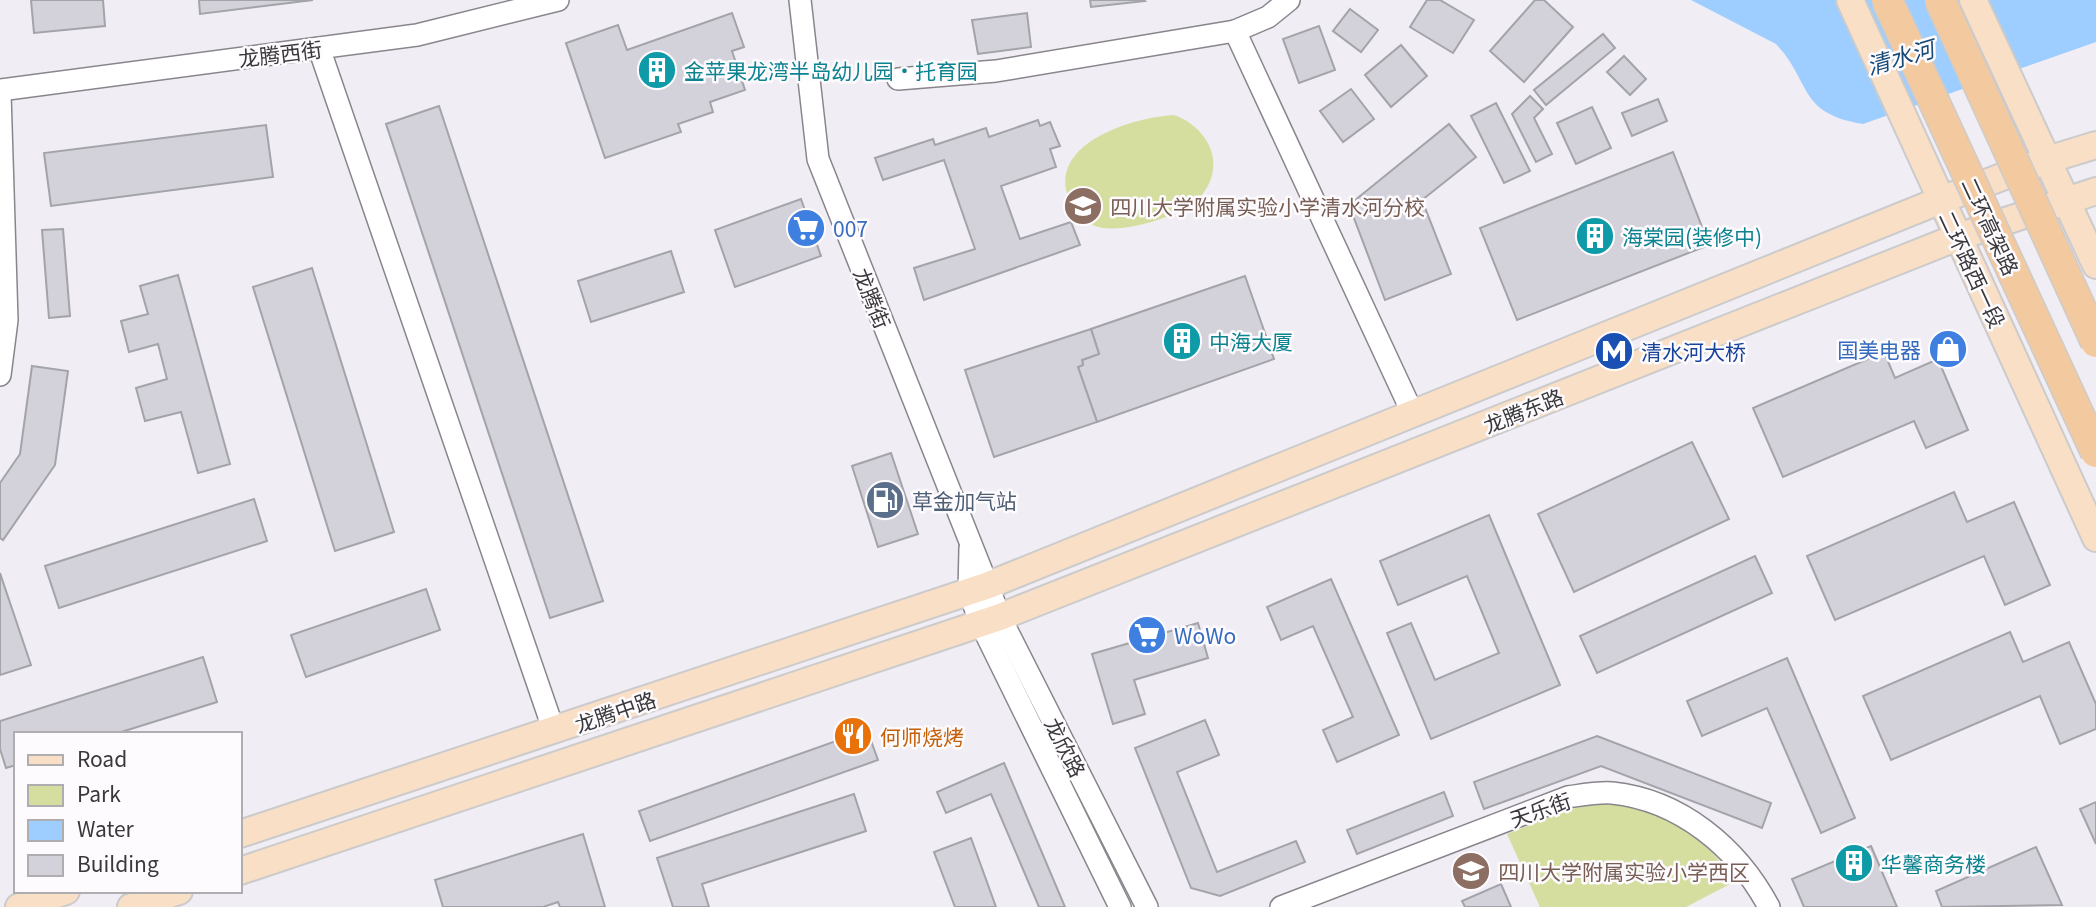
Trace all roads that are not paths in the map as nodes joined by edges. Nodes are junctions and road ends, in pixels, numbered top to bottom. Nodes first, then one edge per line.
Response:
1 (558, 0) edge
2 (800, 0) edge
3 (1289, 0) edge
4 (1850, 0) edge
5 (1887, 0) edge
6 (1940, 0) edge
7 (1973, 0) edge
8 (1234, 31) junction
9 (319, 48) junction
10 (898, 79) dead end
11 (0, 92) edge
12 (2096, 145) edge
13 (2047, 160) junction
14 (2096, 191) edge
15 (1941, 200) junction
16 (2065, 200) junction
17 (1958, 237) junction
18 (2096, 265) edge
19 (2096, 342) edge
20 (0, 375) edge
21 (1412, 412) junction
22 (2096, 452) edge
23 (2096, 538) edge
24 (979, 588) junction
25 (991, 620) junction
26 (554, 731) junction
27 (242, 833) edge
28 (242, 870) edge
29 (60, 893) edge
30 (173, 893) edge
31 (19, 907) edge
32 (131, 907) edge
33 (1121, 907) edge
34 (1147, 907) edge
35 (1281, 907) edge
36 (1769, 907) edge

1 - 9 street, 龙腾西街
2 - 24 street, 龙腾街
3 - 8 street
4 - 15 main road, 二环路西一段
5 - 22 highway, 二环高架路, bridge
6 - 19 highway, bridge
7 - 13 main road
8 - 10 street
8 - 21 street
9 - 11 street, 龙腾西街
9 - 26 street
11 - 20 street
12 - 13 main road, 龙腾东路
13 - 15 main road, 龙腾东路
13 - 16 main road
14 - 16 main road, 龙腾东路
15 - 17 main road, 二环路西一段
15 - 21 main road, 龙腾东路
16 - 17 main road, 龙腾东路
16 - 18 main road
17 - 23 main road, 二环路西一段
17 - 25 main road, 龙腾东路
21 - 24 main road, 龙腾东路
24 - 25 street, 龙欣路
24 - 26 main road, 龙腾中路
25 - 28 main road, 龙腾中路
25 - 33 street
25 - 34 street, 龙欣路
26 - 27 main road, 龙腾中路
29 - 31 main road
30 - 32 main road
35 - 36 street, 天乐街

